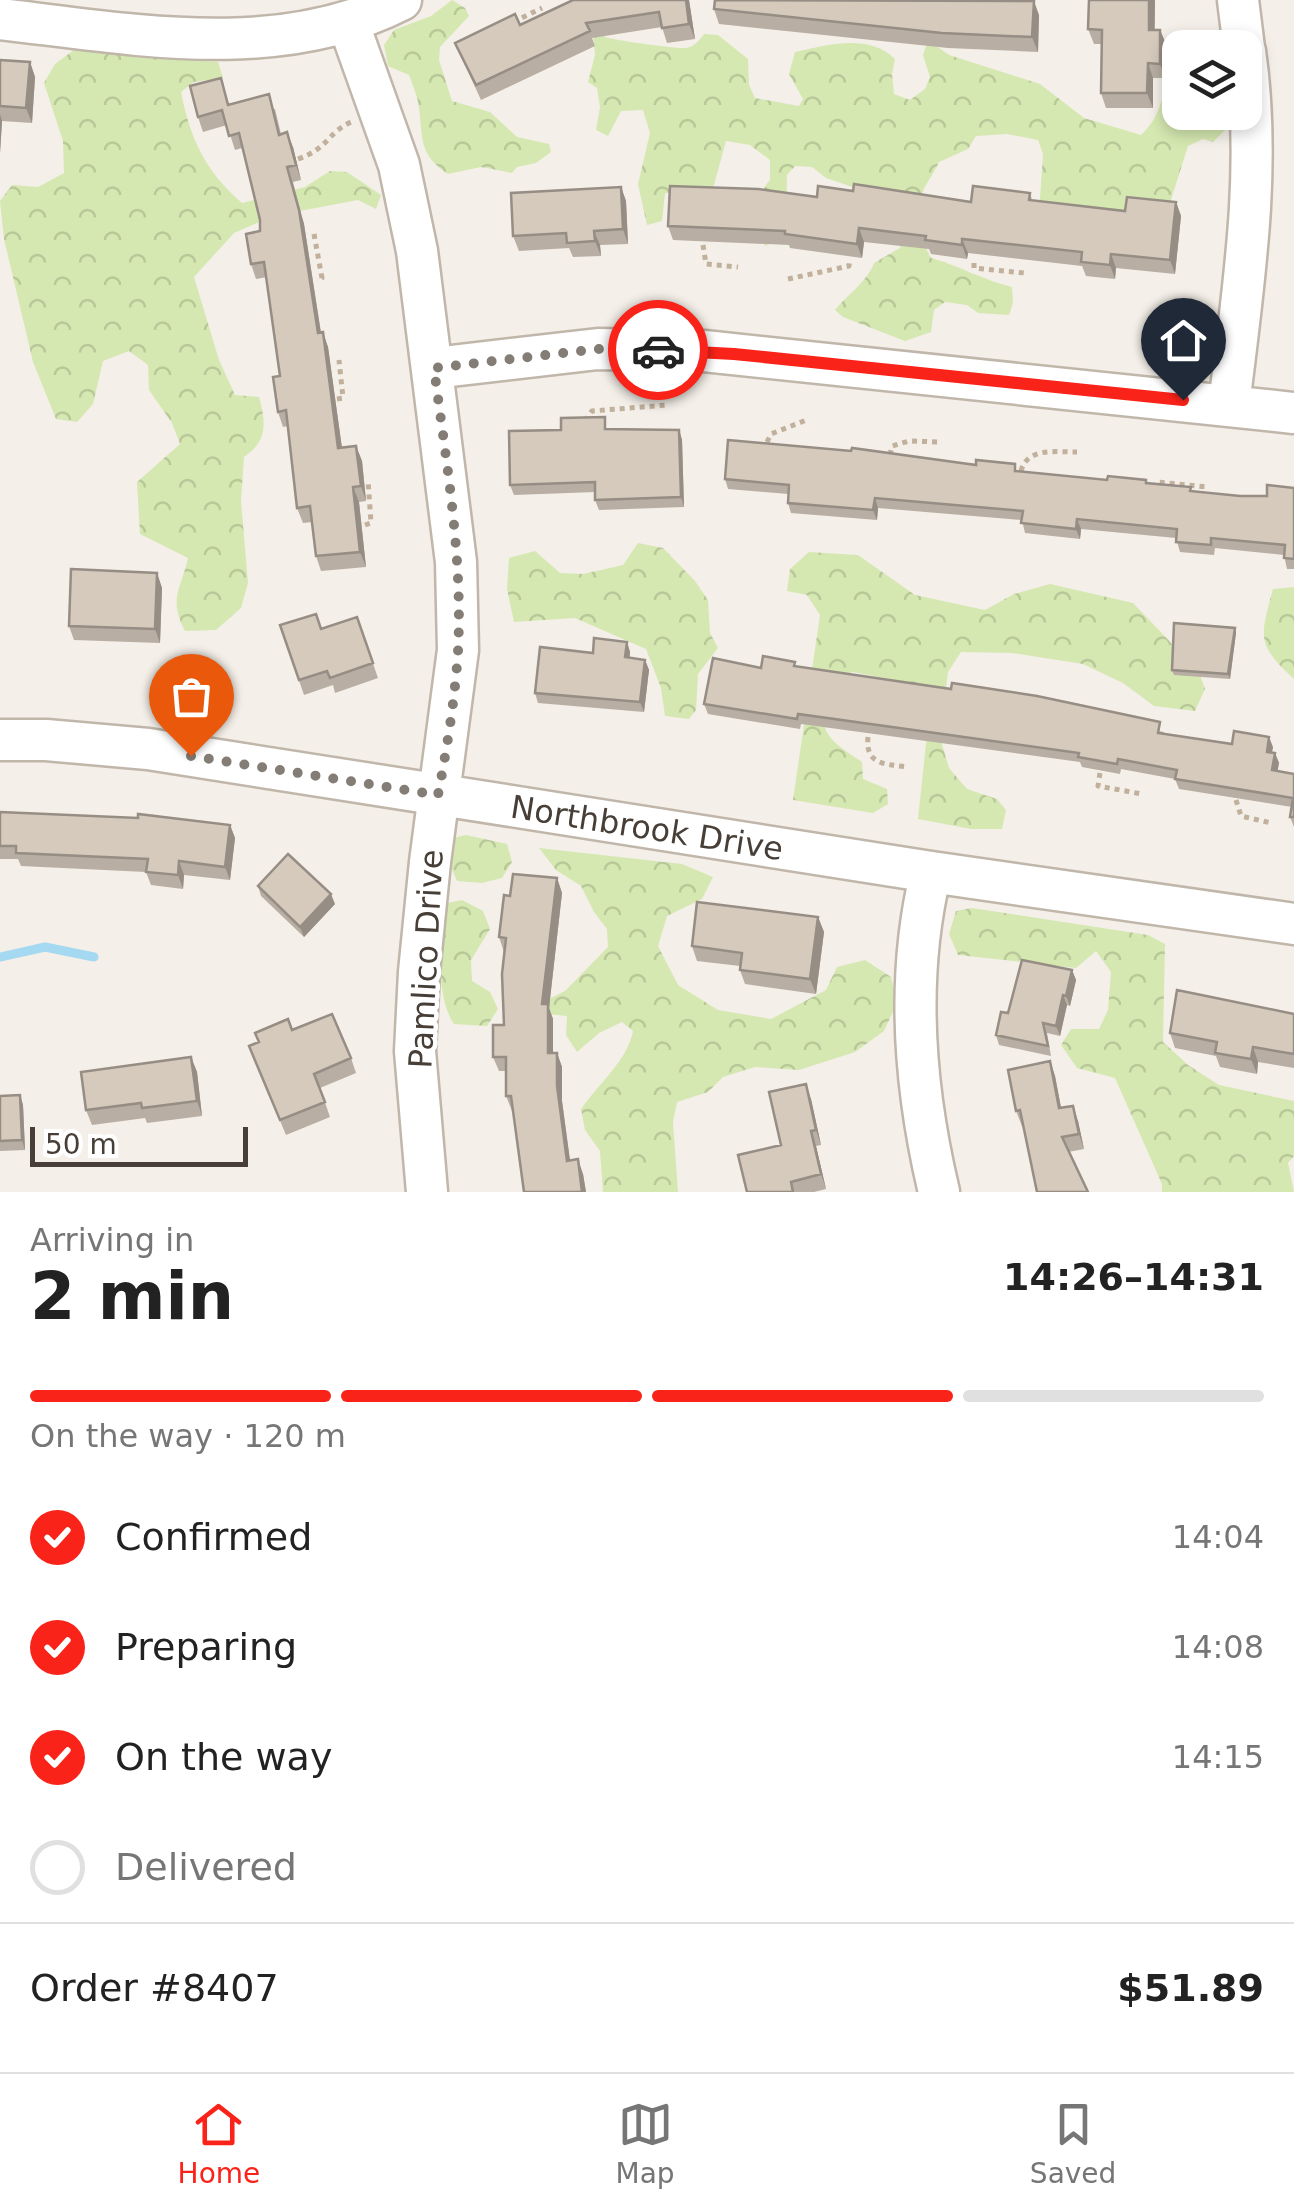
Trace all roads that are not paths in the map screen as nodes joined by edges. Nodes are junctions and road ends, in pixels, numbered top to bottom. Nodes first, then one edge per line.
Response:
1 (402, 0) edge
2 (1238, 0) edge
3 (0, 19) edge
4 (348, 22) junction
5 (1242, 30) edge
6 (1254, 130) edge
7 (434, 368) junction
8 (1229, 405) junction
9 (1294, 413) edge
10 (0, 740) edge
11 (438, 795) junction
12 (931, 872) junction
13 (1294, 924) edge
14 (427, 1192) edge
15 (939, 1192) edge

1 - 4 street
2 - 5 street
3 - 4 street
4 - 7 street, Pamlico Drive
6 - 8 street
7 - 8 street
7 - 11 street, Pamlico Drive
8 - 9 street
10 - 11 street, Northbrook Drive
11 - 12 street, Northbrook Drive
11 - 14 street, Pamlico Drive
12 - 13 street, Northbrook Drive
12 - 15 street

